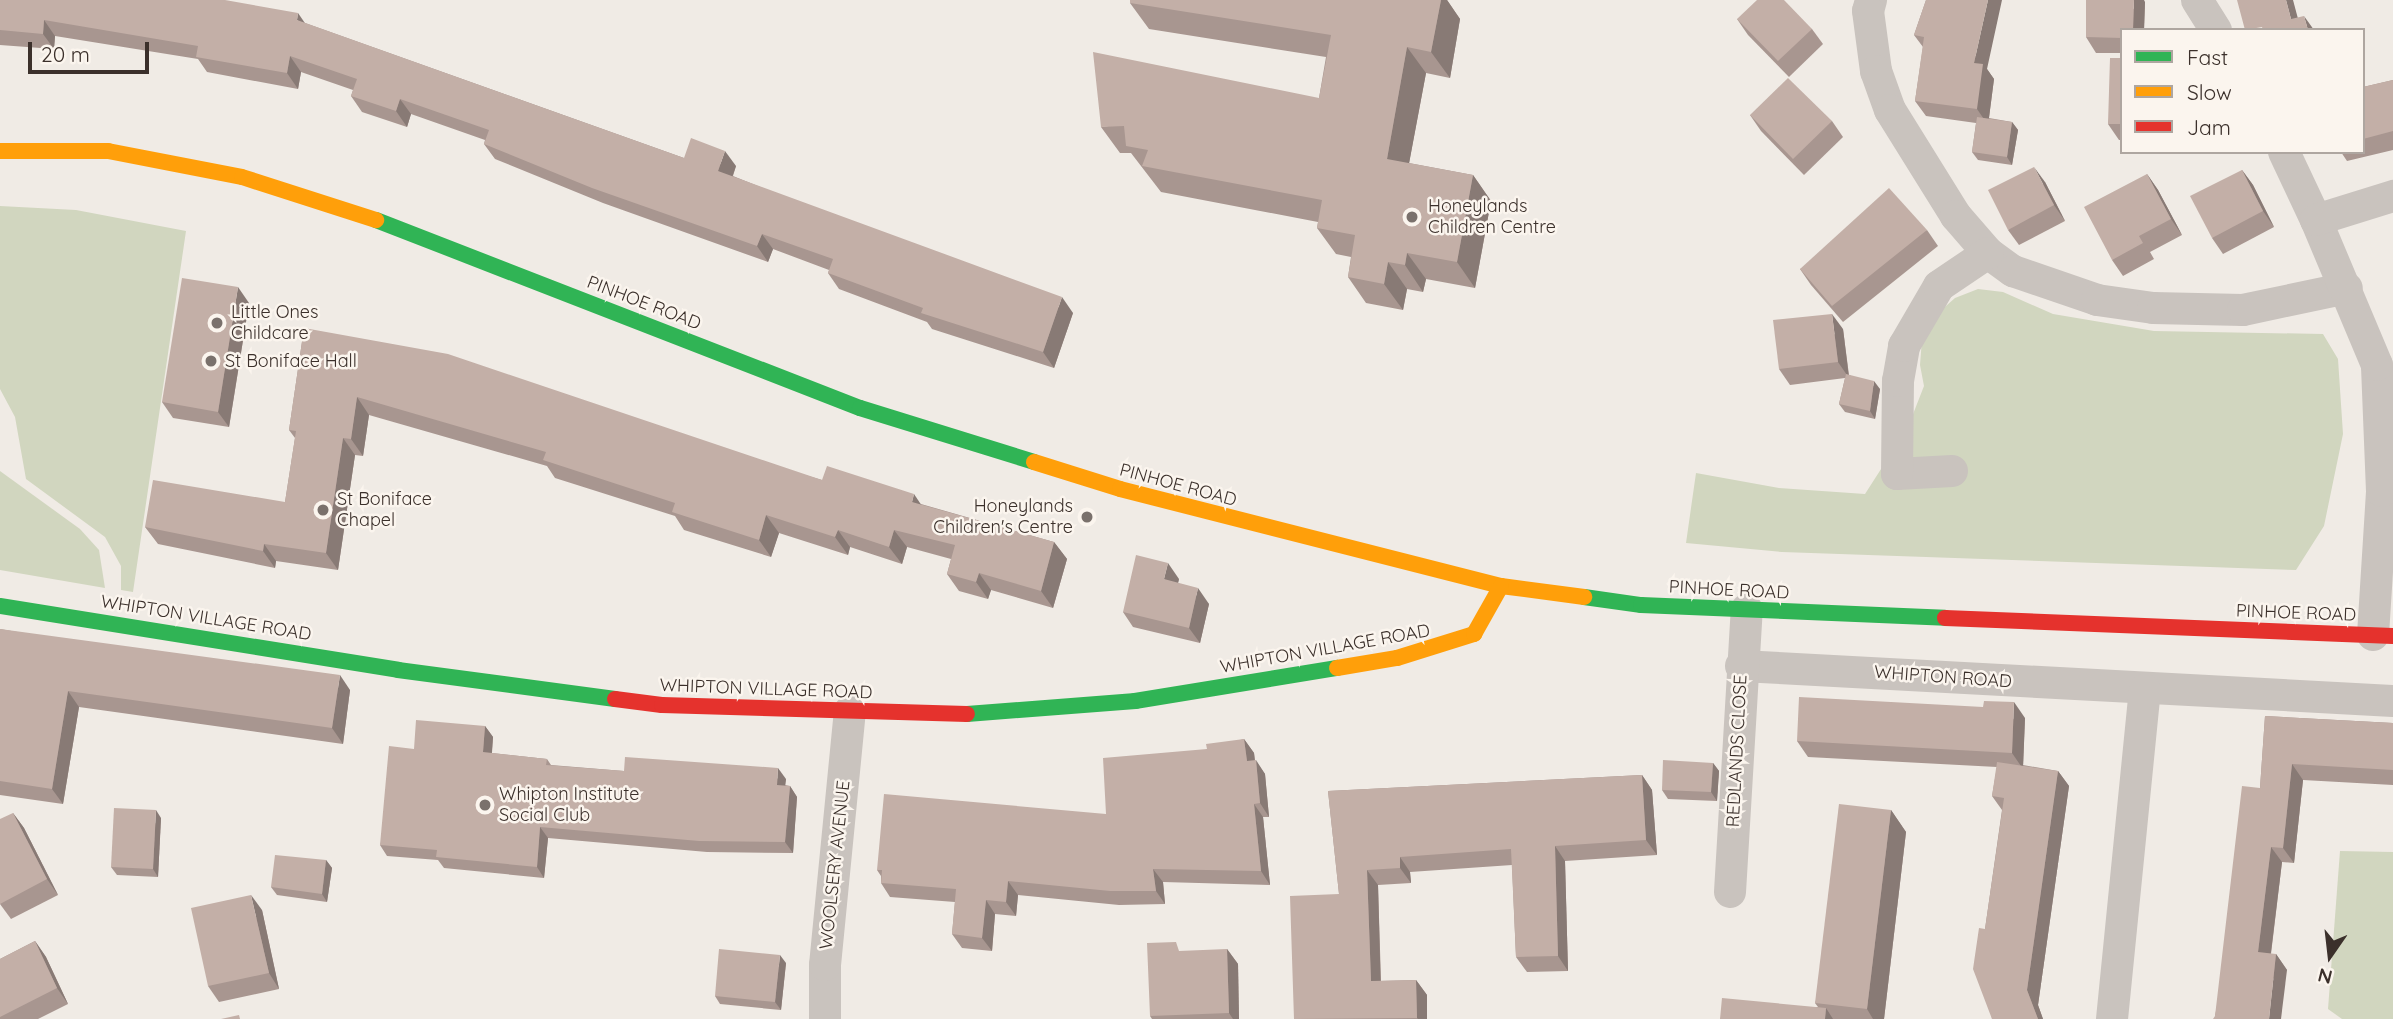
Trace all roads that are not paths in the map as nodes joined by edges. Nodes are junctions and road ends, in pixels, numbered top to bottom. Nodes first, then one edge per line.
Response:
1 (1871, 0) edge
2 (2197, 0) edge
3 (2215, 28) edge
4 (0, 151) edge
5 (2285, 154) edge
6 (2393, 195) edge
7 (2316, 220) junction
8 (1988, 253) junction
9 (2347, 288) junction
10 (1952, 471) dead end
11 (1501, 586) junction
12 (0, 606) edge
13 (1746, 610) junction
14 (2383, 635) edge
15 (1741, 666) junction
16 (2145, 690) junction
17 (2388, 701) edge
18 (850, 711) junction
19 (1730, 892) dead end
20 (825, 1019) edge
21 (2112, 1019) edge

1 - 8 street
2 - 3 street
4 - 11 main road, PINHOE ROAD
5 - 7 street
6 - 7 street
7 - 9 street
8 - 9 street
8 - 10 street
9 - 14 street
11 - 13 main road, PINHOE ROAD
11 - 18 main road, WHIPTON VILLAGE ROAD
12 - 18 main road, WHIPTON VILLAGE ROAD
13 - 14 main road, PINHOE ROAD
13 - 15 street, REDLANDS CLOSE
15 - 16 street, WHIPTON ROAD
15 - 19 street, REDLANDS CLOSE
16 - 17 street, WHIPTON ROAD
16 - 21 street
18 - 20 street, WOOLSERY AVENUE

